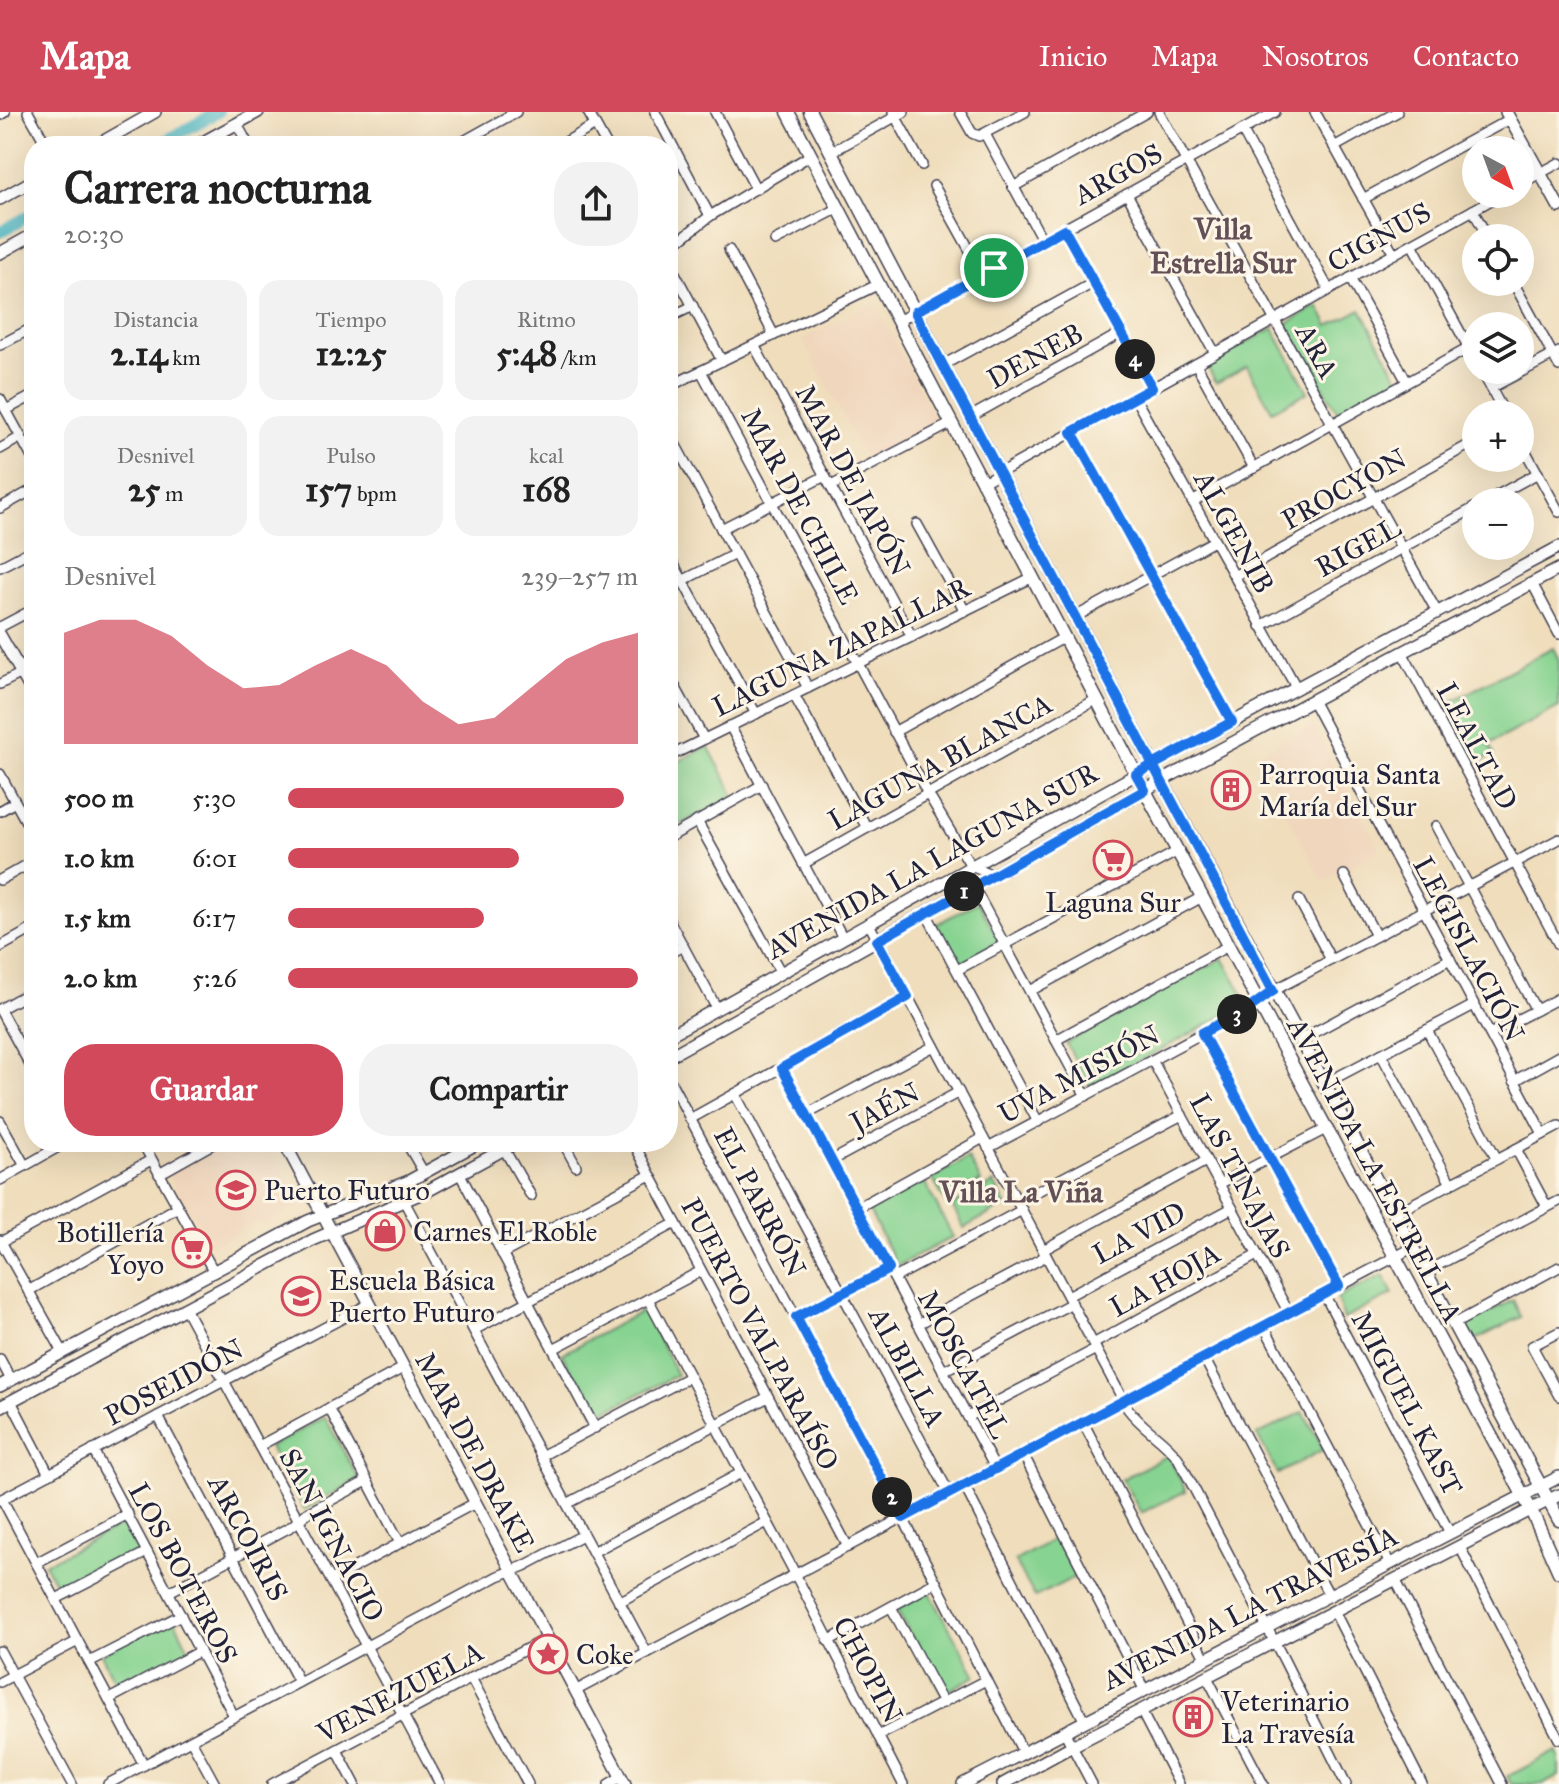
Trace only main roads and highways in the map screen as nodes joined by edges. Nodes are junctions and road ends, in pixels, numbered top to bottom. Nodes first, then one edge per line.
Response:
1 (788, 112) edge
2 (810, 112) edge
3 (1554, 1498) edge
4 (1559, 1520) edge
5 (1559, 1572) edge

1 - 5 main road, AVENIDA LA ESTRELLA
2 - 3 main road, AVENIDA LA ESTRELLA
3 - 4 main road, AVENIDA LA ESTRELLA

